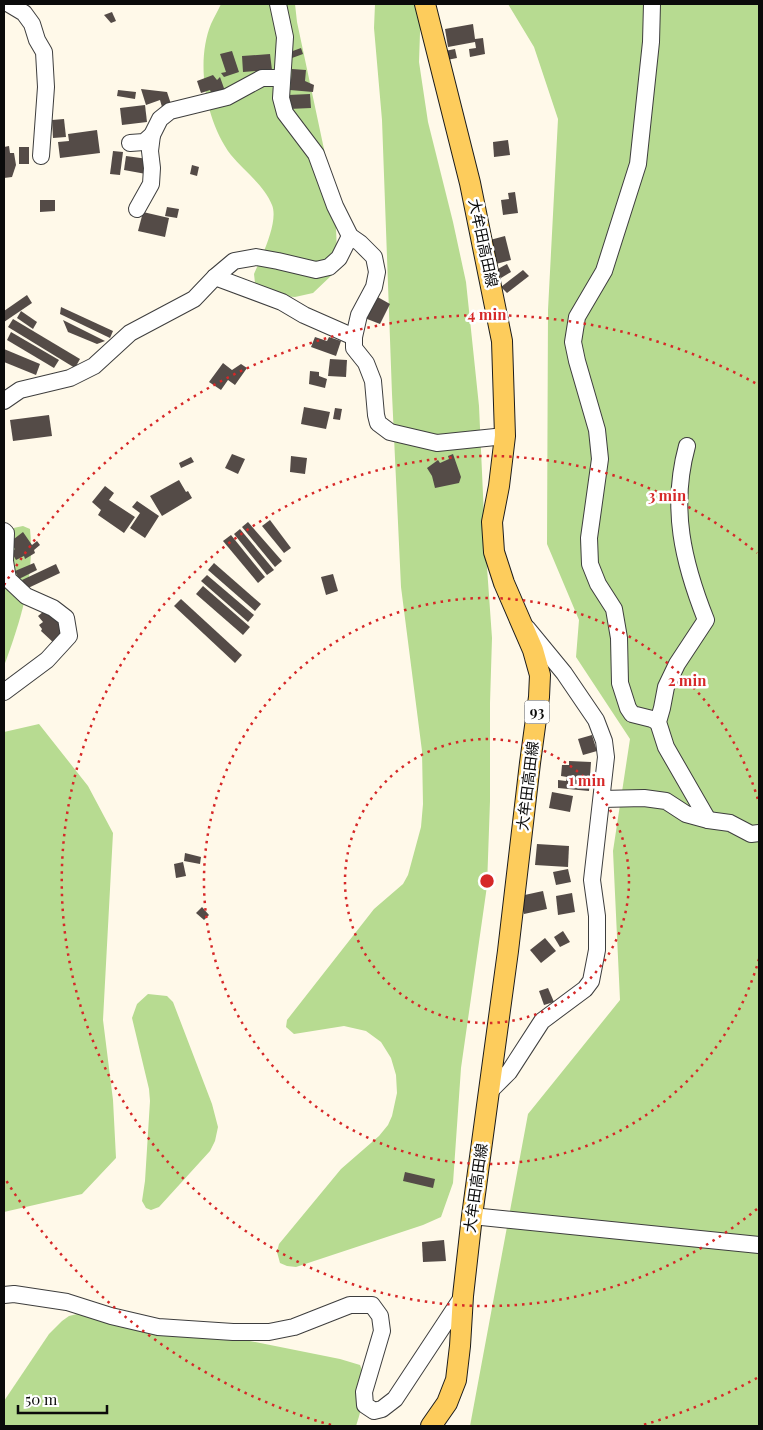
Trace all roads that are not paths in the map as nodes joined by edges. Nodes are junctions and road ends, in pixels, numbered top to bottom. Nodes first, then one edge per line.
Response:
1 (9, 4) edge
2 (278, 4) edge
3 (425, 4) edge
4 (652, 4) edge
5 (282, 78) junction
6 (152, 135) junction
7 (130, 143) dead end
8 (41, 156) dead end
9 (137, 209) dead end
10 (350, 236) junction
11 (215, 277) junction
12 (354, 337) junction
13 (4, 401) edge
14 (505, 436) junction
15 (687, 446) dead end
16 (4, 531) edge
17 (522, 622) junction
18 (4, 692) edge
19 (658, 722) junction
20 (602, 799) junction
21 (708, 820) junction
22 (759, 833) edge
23 (490, 1091) junction
24 (472, 1216) junction
25 (759, 1245) edge
26 (4, 1295) edge
27 (462, 1296) junction
28 (431, 1426) edge

1 - 8 street
2 - 5 street
3 - 14 main road, 大牟田高田線 / 93
4 - 19 street
5 - 6 street
5 - 10 street
6 - 7 street
6 - 9 street
10 - 11 street
10 - 12 street
11 - 12 street
11 - 13 street
12 - 14 street
14 - 17 main road, 大牟田高田線 / 93
15 - 19 street
16 - 18 street
17 - 20 street
17 - 23 main road, 大牟田高田線 / 93
19 - 21 street
20 - 21 street
20 - 23 street
21 - 22 street
23 - 24 main road, 大牟田高田線 / 93
24 - 25 street
24 - 27 main road, 大牟田高田線 / 93
26 - 27 street
27 - 28 main road, 大牟田高田線 / 93

